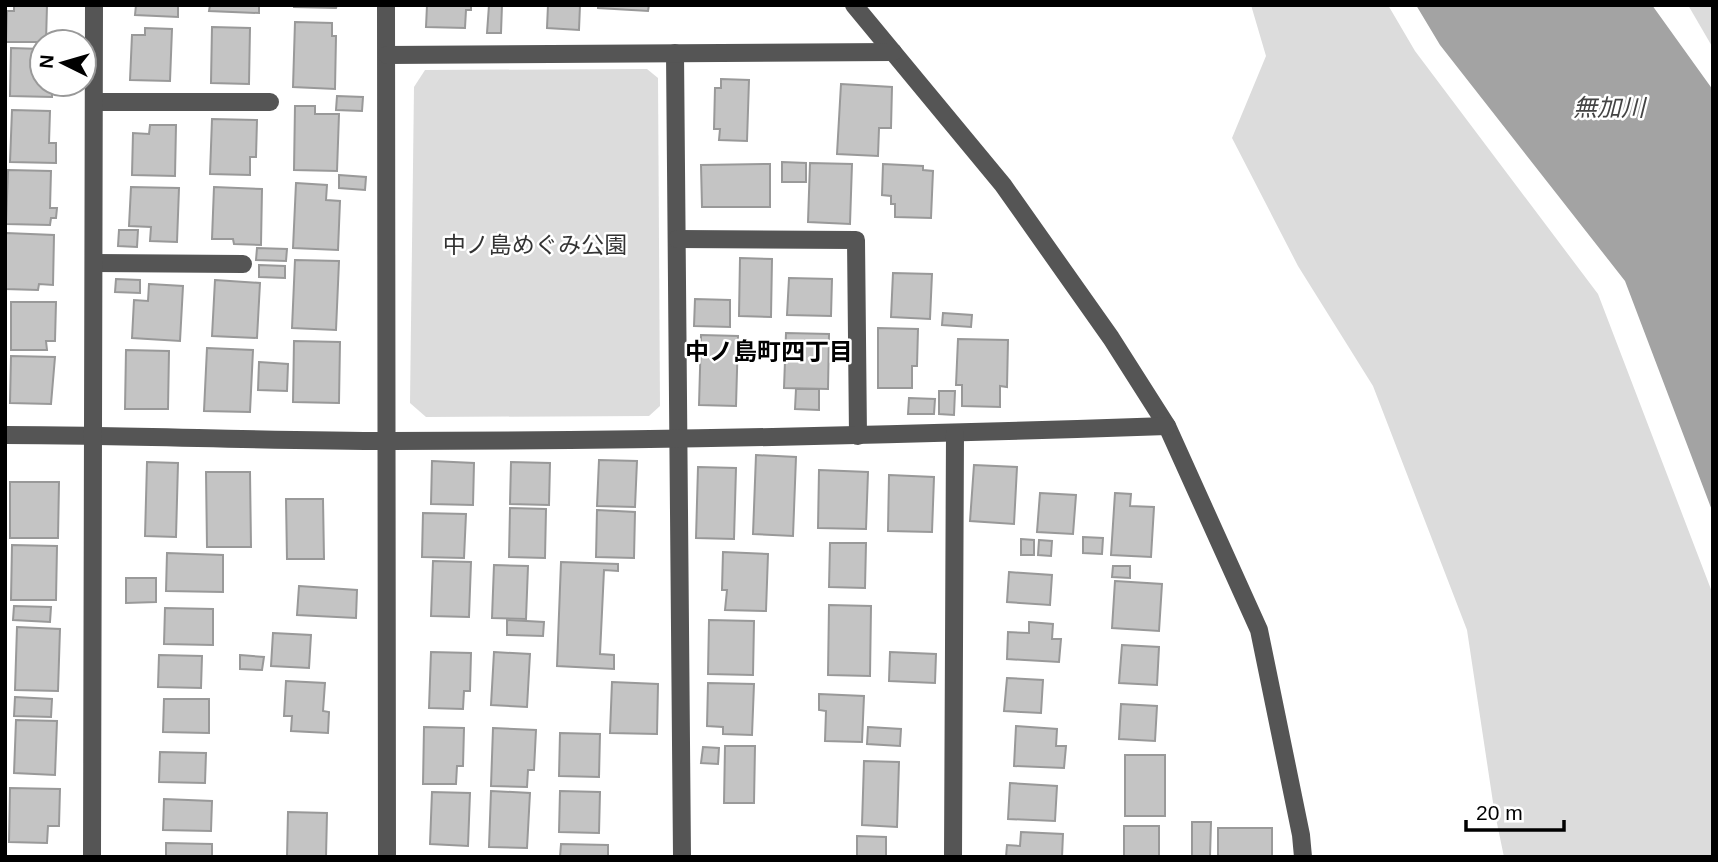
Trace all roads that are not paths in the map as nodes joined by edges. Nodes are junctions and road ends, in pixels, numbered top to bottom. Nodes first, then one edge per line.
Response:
1 (94, 5) edge
2 (386, 5) edge
3 (854, 5) edge
4 (893, 52) junction
5 (675, 53) junction
6 (387, 55) junction
7 (94, 102) junction
8 (270, 102) dead end
9 (677, 239) junction
10 (94, 264) junction
11 (243, 264) dead end
12 (1167, 426) junction
13 (955, 434) junction
14 (5, 435) edge
15 (93, 435) junction
16 (858, 436) junction
17 (678, 439) junction
18 (387, 441) junction
19 (92, 857) edge
20 (387, 857) edge
21 (682, 857) edge
22 (953, 857) edge
23 (1303, 857) edge

1 - 7 street
2 - 6 street
3 - 4 street
4 - 5 street
4 - 12 street
5 - 6 street
5 - 9 street
6 - 18 street
7 - 8 street
7 - 10 street
9 - 16 street
9 - 17 street
10 - 11 street
10 - 15 street
12 - 13 street
12 - 23 street
13 - 16 street
13 - 22 street
14 - 15 street
15 - 18 street
15 - 19 street
16 - 17 street
17 - 18 street
17 - 21 street
18 - 20 street

